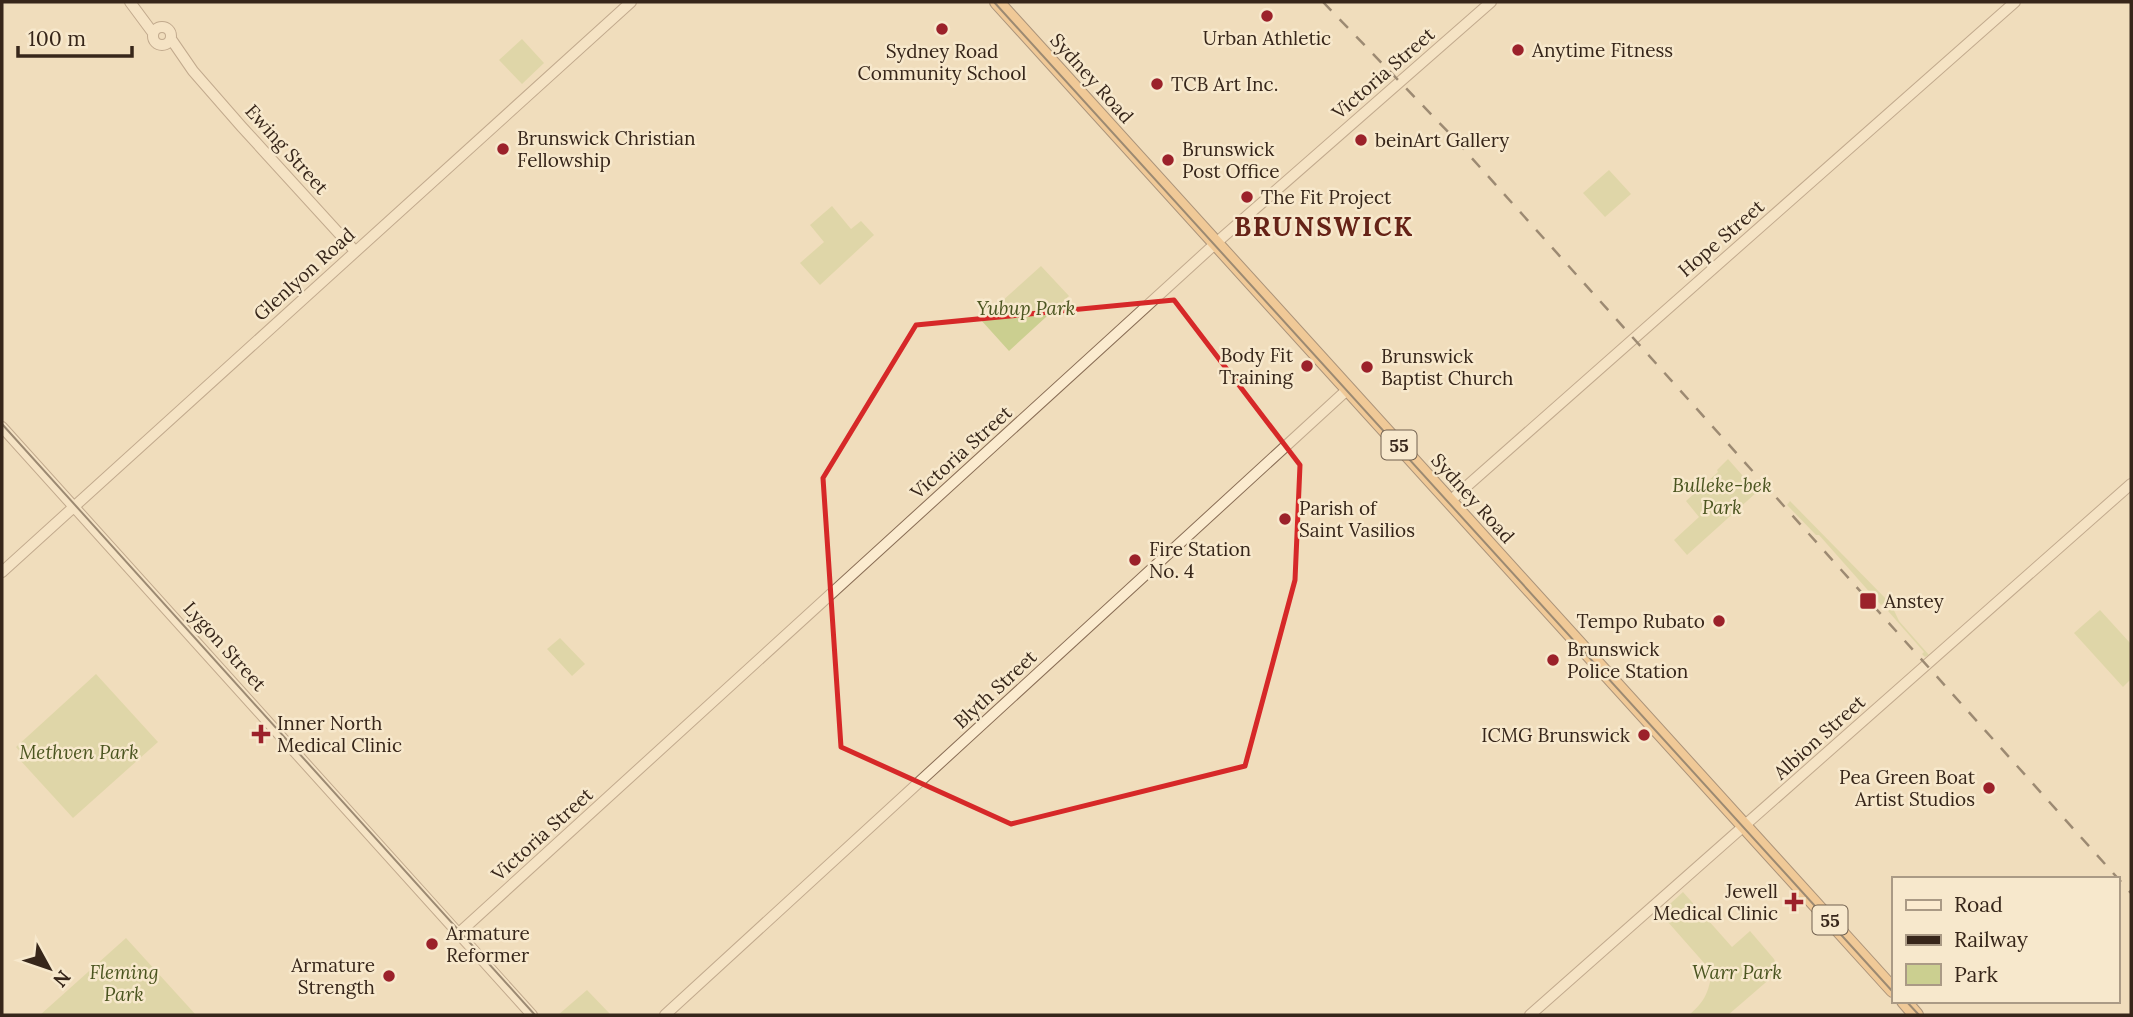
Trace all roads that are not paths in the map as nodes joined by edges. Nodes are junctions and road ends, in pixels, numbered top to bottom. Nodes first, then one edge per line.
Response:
1 (130, 2) edge
2 (631, 2) edge
3 (997, 2) edge
4 (1491, 2) edge
5 (2015, 2) edge
6 (1216, 243) junction
7 (355, 251) junction
8 (1348, 389) junction
9 (2, 427) edge
10 (2131, 484) edge
11 (1450, 501) junction
12 (75, 506) junction
13 (2, 572) edge
14 (1746, 826) junction
15 (459, 933) junction
16 (1892, 989) edge
17 (532, 1015) edge
18 (665, 1015) edge
19 (1530, 1015) edge

1 - 7 street, Ewing Street
2 - 7 street, Glenlyon Road
3 - 6 highway, Sydney Road / 55
4 - 6 street, Victoria Street
5 - 11 street, Hope Street
6 - 8 highway, Sydney Road / 55
6 - 15 street, Victoria Street
7 - 12 street, Glenlyon Road
8 - 11 highway, Sydney Road / 55
8 - 18 street, Blyth Street
9 - 12 street, Lygon Street
10 - 14 street, Albion Street
11 - 14 highway, Sydney Road / 55
12 - 13 street, Glenlyon Road
12 - 15 street, Lygon Street
14 - 16 highway, Sydney Road / 55
14 - 19 street, Albion Street
15 - 17 street, Lygon Street

